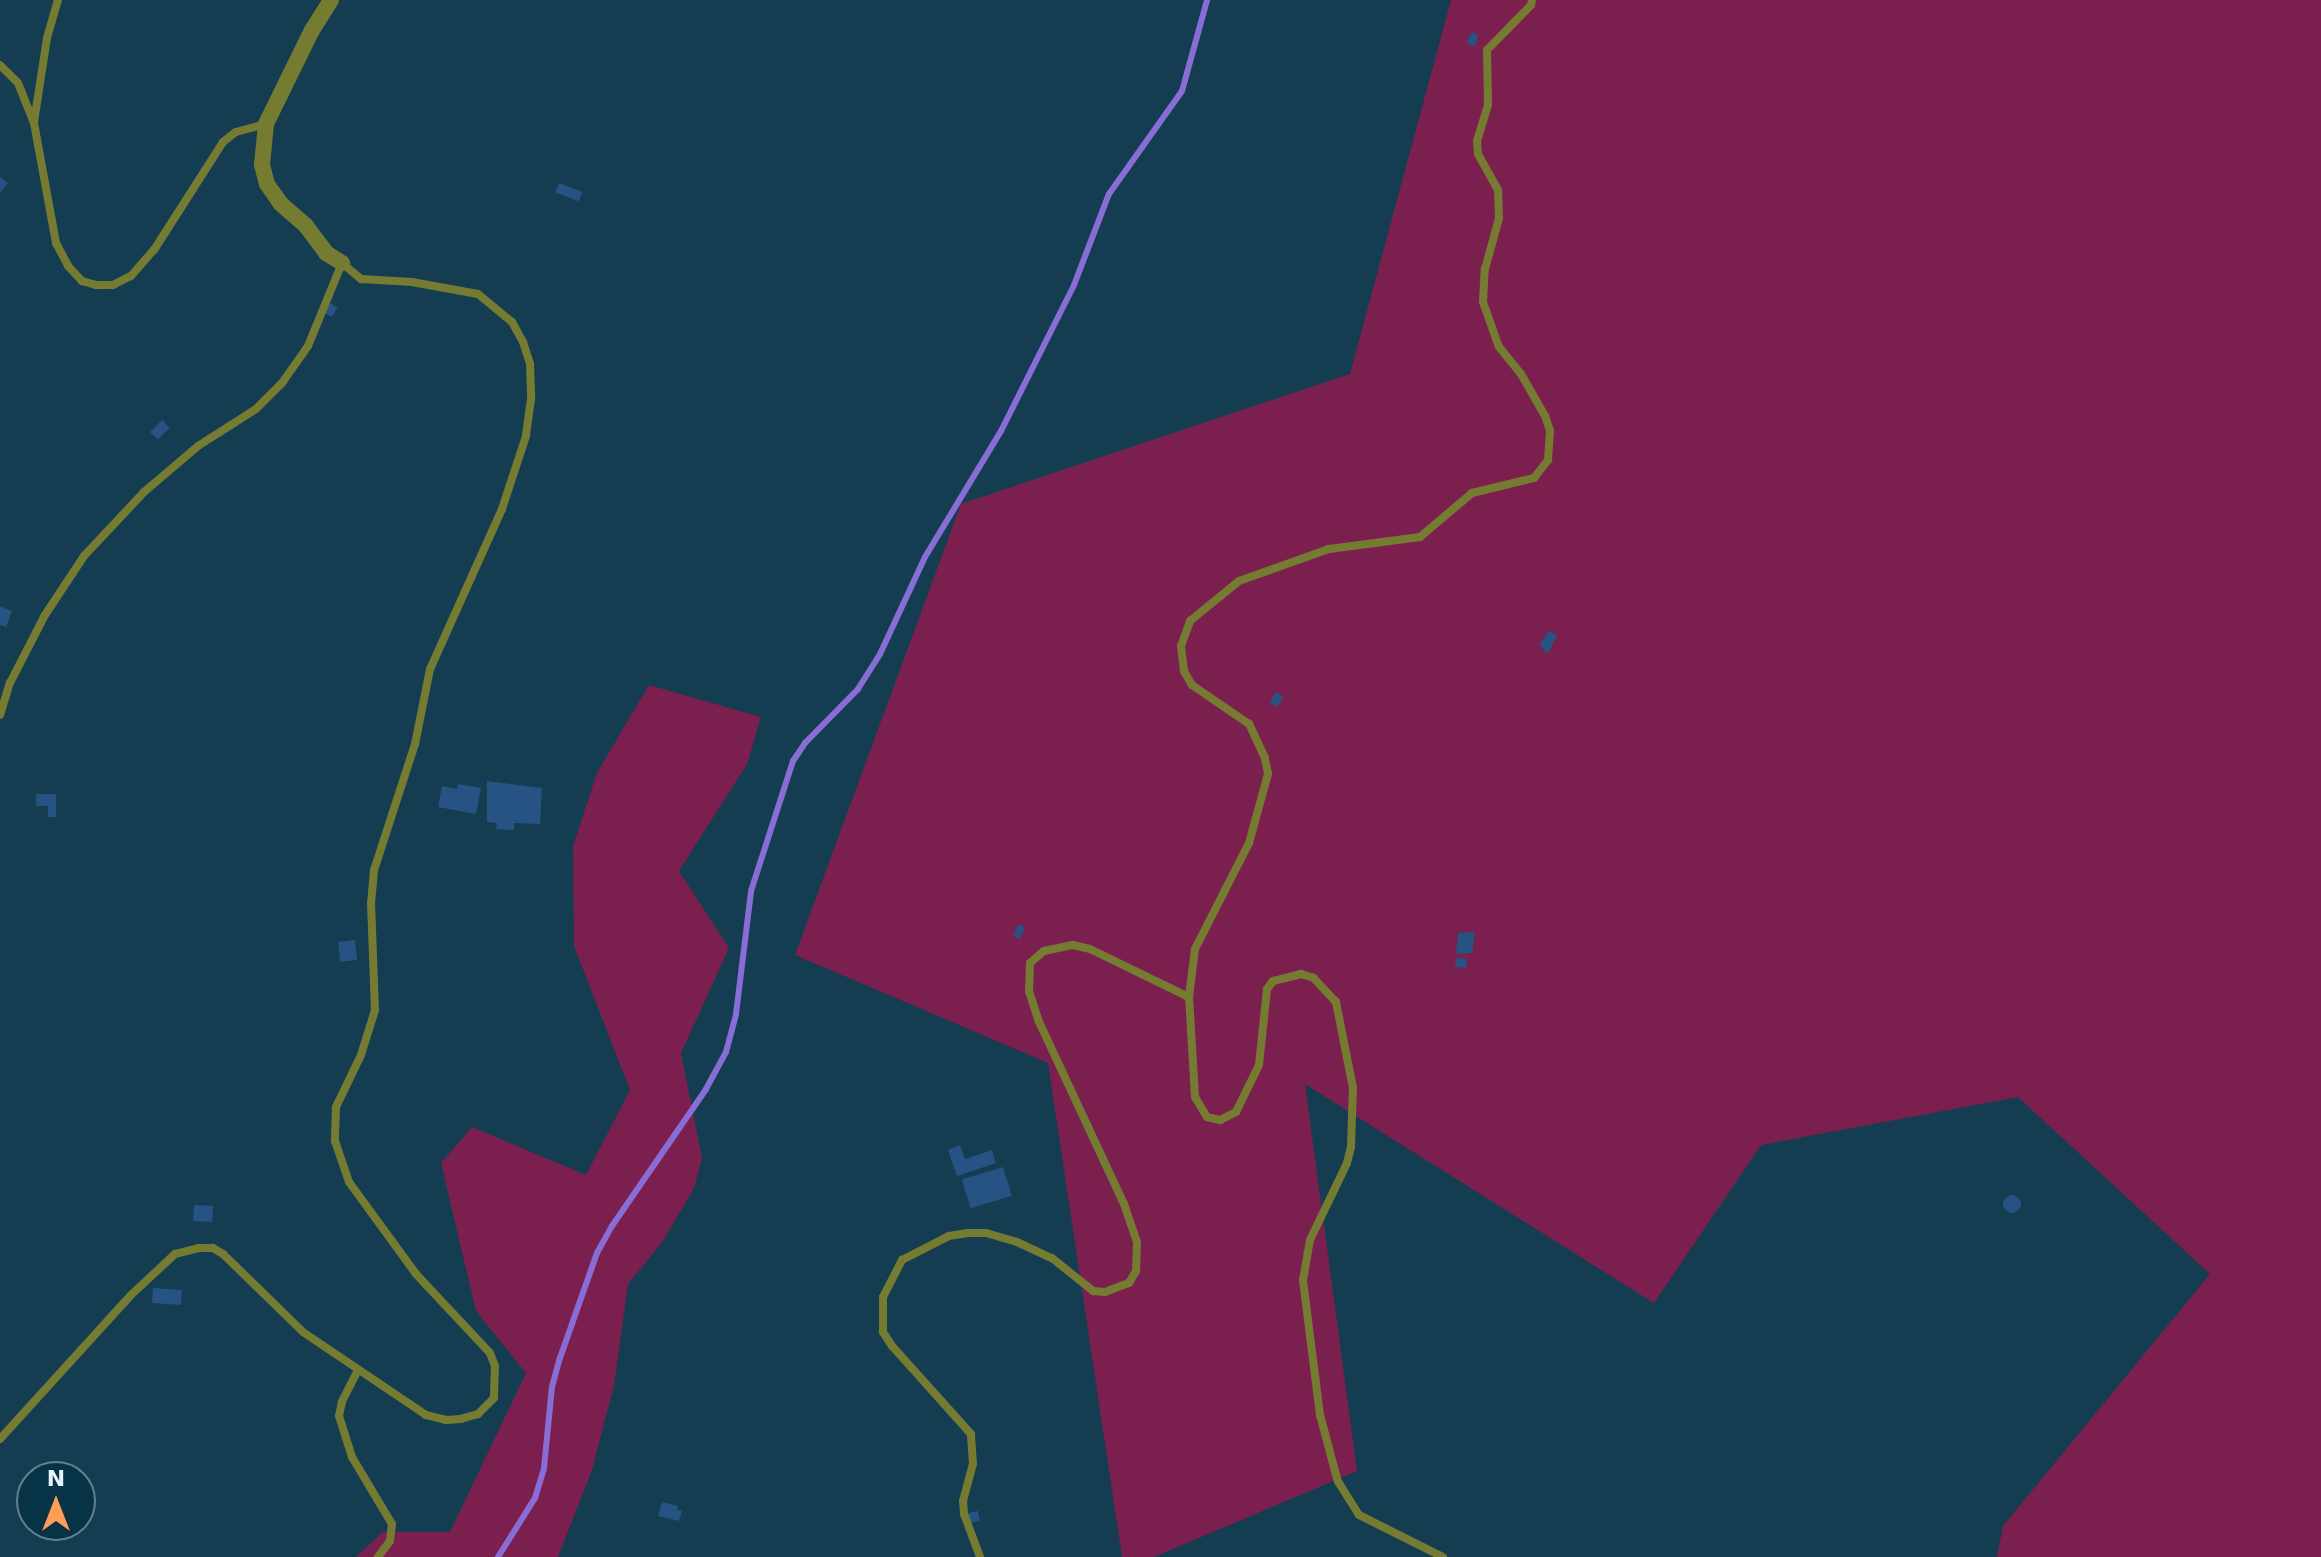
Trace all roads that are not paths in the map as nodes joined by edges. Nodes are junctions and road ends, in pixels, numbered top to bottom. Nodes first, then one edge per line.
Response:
1 (58, 0) edge
2 (331, 0) edge
3 (1532, 0) edge
4 (0, 65) edge
5 (34, 123) junction
6 (266, 124) junction
7 (342, 263) junction
8 (0, 715) edge
9 (1189, 997) junction
10 (358, 1370) junction
11 (0, 1439) edge
12 (378, 1557) edge
13 (980, 1557) edge
14 (1443, 1557) edge

1 - 5 lane
2 - 6 street
3 - 9 lane
4 - 5 lane
5 - 6 lane
6 - 7 street
7 - 8 lane
7 - 10 lane
9 - 13 lane
9 - 14 lane
10 - 11 lane
10 - 12 lane

